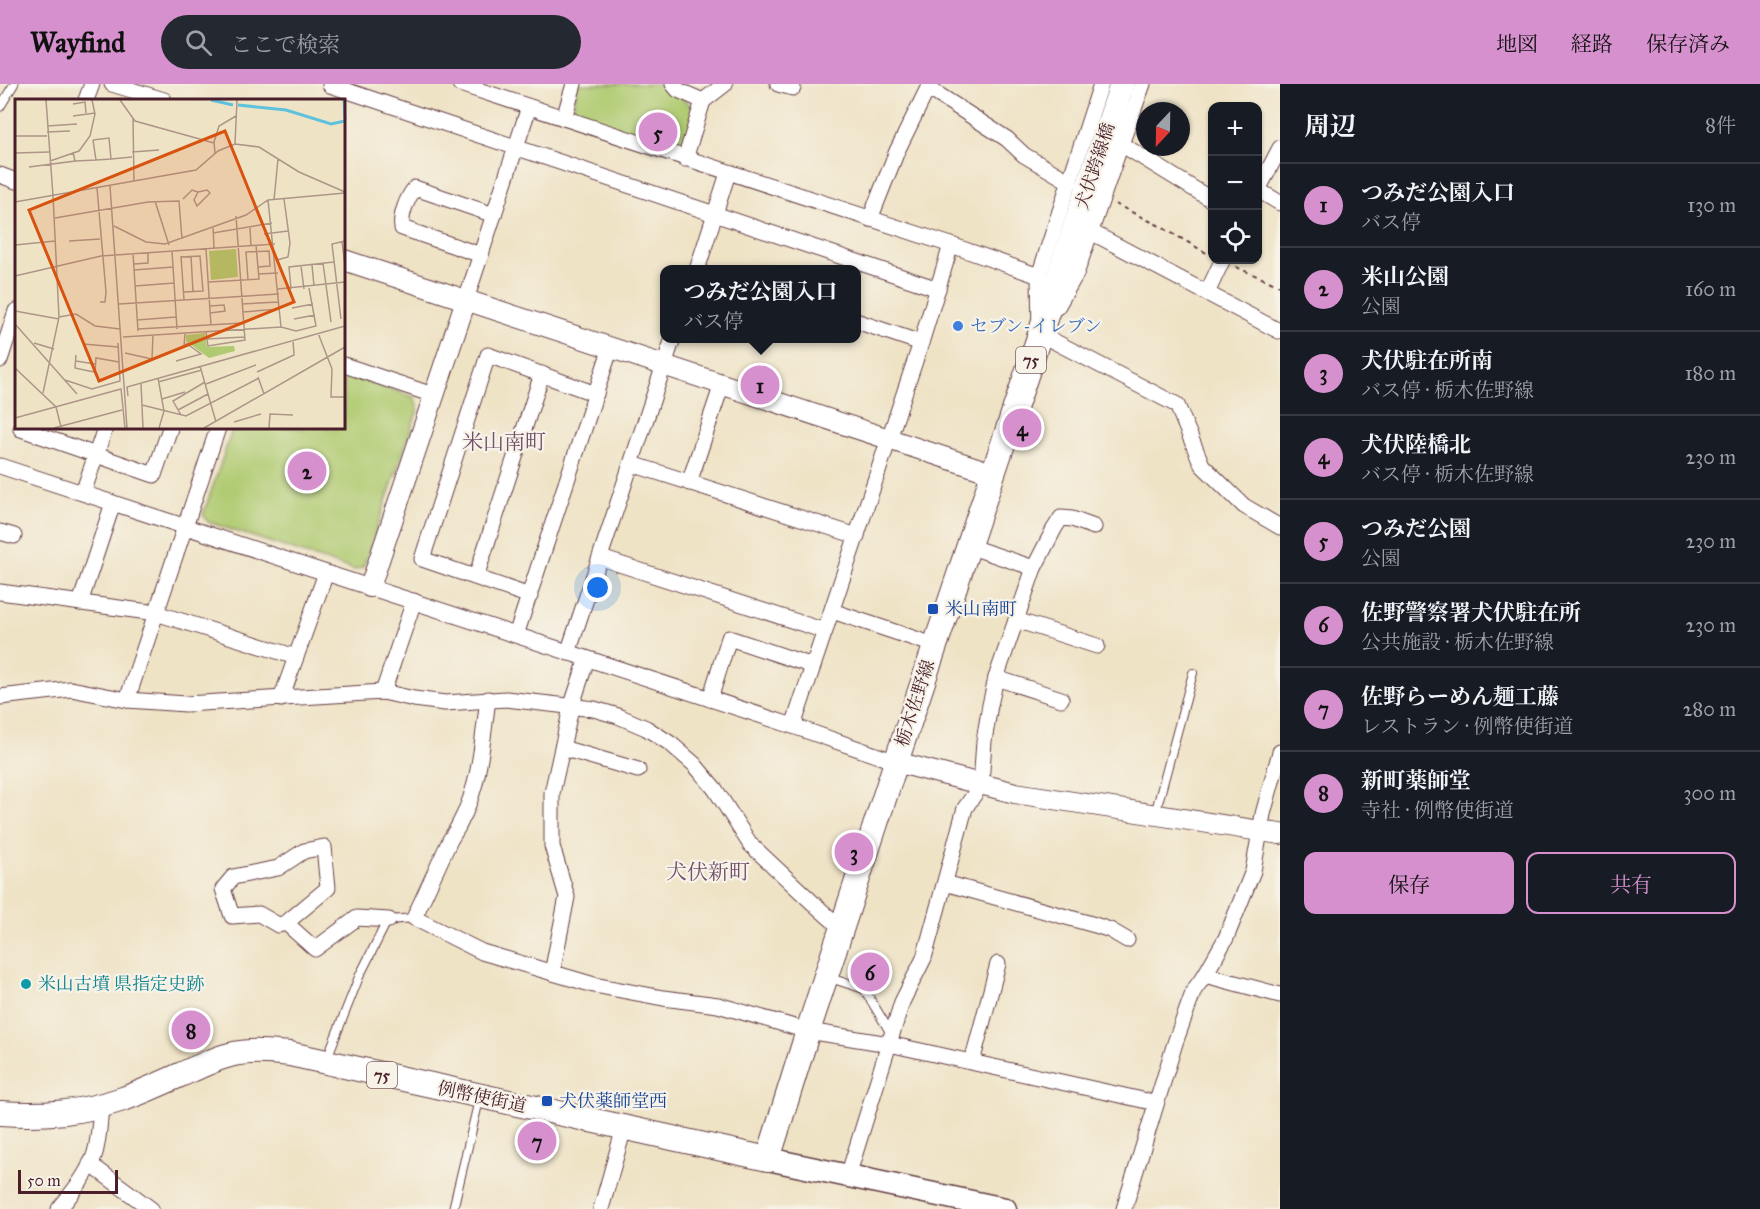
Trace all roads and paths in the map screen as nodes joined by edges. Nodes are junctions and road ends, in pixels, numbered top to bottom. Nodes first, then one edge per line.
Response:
1 (14, 84) edge
2 (92, 84) edge
3 (112, 84) edge
4 (460, 84) edge
5 (574, 84) edge
6 (673, 84) edge
7 (724, 84) edge
8 (778, 84) edge
9 (1101, 84) edge
10 (1122, 84) edge
11 (1143, 84) edge
12 (330, 85) edge
13 (794, 88) dead end
14 (86, 99) edge
15 (161, 99) edge
16 (324, 99) edge
17 (703, 101) junction
18 (0, 107) edge
19 (529, 107) junction
20 (564, 118) junction
21 (1120, 144) junction
22 (516, 148) junction
23 (1280, 148) edge
24 (685, 159) junction
25 (728, 173) junction
26 (0, 175) edge
27 (15, 181) edge
28 (1070, 182) junction
29 (1103, 197) junction
30 (1208, 198) edge
31 (1280, 203) edge
32 (494, 215) junction
33 (715, 215) junction
34 (870, 219) junction
35 (1091, 232) junction
36 (951, 245) junction
37 (1068, 247) joint
38 (1208, 254) edge
39 (481, 255) junction
40 (345, 260) edge
41 (1216, 264) edge
42 (1229, 264) edge
43 (700, 265) edge
44 (1039, 276) junction
45 (1280, 286) edge
46 (938, 289) junction
47 (1207, 293) junction
48 (466, 300) junction
49 (15, 314) edge
50 (861, 323) edge
51 (1279, 331) edge
52 (1040, 334) junction
53 (672, 343) edge
54 (921, 343) junction
55 (611, 347) junction
56 (0, 360) edge
57 (345, 365) edge
58 (664, 365) junction
59 (542, 374) junction
60 (722, 384) junction
61 (596, 394) junction
62 (433, 395) junction
63 (21, 429) edge
64 (105, 429) edge
65 (170, 429) edge
66 (218, 429) edge
67 (889, 439) junction
68 (96, 454) junction
69 (632, 464) junction
70 (0, 466) edge
71 (992, 473) junction
72 (689, 483) junction
73 (83, 493) junction
74 (113, 503) junction
75 (184, 526) junction
76 (1280, 526) edge
77 (1094, 527) dead end
78 (857, 536) junction
79 (968, 546) junction
80 (600, 558) junction
81 (1034, 568) junction
82 (326, 573) junction
83 (476, 578) junction
84 (370, 587) junction
85 (0, 592) edge
86 (530, 596) junction
87 (414, 601) junction
88 (80, 603) junction
89 (832, 611) junction
90 (156, 614) junction
91 (1016, 620) junction
92 (825, 631) junction
93 (516, 635) junction
94 (934, 645) junction
95 (1096, 646) dead end
96 (568, 653) junction
97 (296, 657) junction
98 (586, 659) junction
99 (813, 666) junction
100 (1193, 673) dead end
101 (996, 678) junction
102 (383, 692) junction
103 (0, 697) edge
104 (281, 699) junction
105 (488, 699) junction
106 (710, 699) junction
107 (1060, 699) dead end
108 (127, 700) junction
109 (571, 708) junction
110 (793, 726) junction
111 (562, 747) junction
112 (1280, 752) edge
113 (896, 762) junction
114 (638, 770) dead end
115 (981, 785) junction
116 (1155, 815) junction
117 (1260, 831) junction
118 (1280, 834) edge
119 (945, 883) junction
120 (414, 918) junction
121 (389, 920) junction
122 (286, 923) junction
123 (841, 928) junction
124 (1127, 940) dead end
125 (998, 964) dead end
126 (552, 973) junction
127 (1205, 975) junction
128 (825, 977) junction
129 (1280, 995) edge
130 (808, 1031) junction
131 (890, 1039) junction
132 (325, 1062) junction
133 (972, 1062) junction
134 (480, 1097) junction
135 (1156, 1103) junction
136 (101, 1106) junction
137 (0, 1113) edge
138 (624, 1128) junction
139 (768, 1159) junction
140 (90, 1164) junction
141 (848, 1176) junction
142 (59, 1209) edge
143 (152, 1209) edge
144 (453, 1209) edge
145 (601, 1209) edge
146 (1005, 1209) edge
147 (1124, 1209) edge

1 - 18 lane
2 - 14 street
3 - 15 street
4 - 19 street
5 - 20 street
6 - 17 street
7 - 17 street
8 - 13 street
9 - 28 street
10 - 37 main road, 犬伏跨線橋 / 75
11 - 21 street
12 - 16 street
12 - 22 street
17 - 24 street
19 - 20 street
19 - 22 street
20 - 24 street
21 - 29 street
21 - 30 street
22 - 32 street
22 - 33 street
23 - 31 street
24 - 25 street
25 - 33 street
25 - 34 street
26 - 27 street
28 - 34 street
28 - 44 street
29 - 35 street
29 - 38 path
32 - 39 street
32 - 39 street
33 - 43 street
33 - 46 street
34 - 36 street
35 - 47 street
35 - 52 street
36 - 44 street
36 - 46 street
37 - 52 main road, 栃木佐野線 / 75
39 - 48 street
40 - 48 street
41 - 47 street
42 - 45 path
44 - 52 street
46 - 54 street
47 - 51 street
48 - 55 street
48 - 62 street
49 - 56 street
50 - 54 street
52 - 71 main road, 栃木佐野線 / 75
52 - 76 street
53 - 58 street
54 - 67 street
55 - 58 street
55 - 61 street
57 - 62 street
58 - 60 street
58 - 69 street
59 - 61 street
59 - 83 street
59 - 83 street
60 - 67 street
60 - 72 street
61 - 86 street
62 - 84 street
63 - 68 street
64 - 68 street
65 - 68 street
66 - 75 street
67 - 71 street
67 - 78 street
68 - 73 street
69 - 72 street
69 - 80 street
70 - 73 street
71 - 79 main road, 栃木佐野線 / 75
72 - 78 street
73 - 74 street
74 - 75 street
74 - 88 street
75 - 82 street
75 - 90 street
77 - 81 street
78 - 89 street
79 - 81 street
79 - 94 main road, 栃木佐野線 / 75
80 - 92 street
80 - 96 street
81 - 91 street
82 - 84 street
82 - 97 street
83 - 86 street
84 - 87 street
85 - 88 street
86 - 93 street
87 - 93 street
87 - 102 street
88 - 90 street
89 - 92 street
89 - 94 street
90 - 97 street
90 - 108 street
91 - 95 street
91 - 101 street
92 - 99 street
93 - 96 street
94 - 113 main road, 栃木佐野線 / 75
96 - 98 street
97 - 104 street
98 - 106 street
98 - 109 street
99 - 106 street
99 - 110 street
100 - 116 lane
101 - 107 street
101 - 115 street
102 - 104 street
102 - 105 street
103 - 108 street
104 - 108 street
105 - 109 street
105 - 120 street
106 - 110 street
109 - 111 street
109 - 123 street
110 - 113 street
111 - 114 street
111 - 126 street
112 - 117 street
113 - 115 street
113 - 123 main road, 栃木佐野線 / 75
115 - 116 street
115 - 119 street
116 - 117 street
117 - 118 street
117 - 127 street
119 - 124 street
119 - 131 street
120 - 121 lane
120 - 126 street
121 - 122 street
121 - 132 lane
122 - 122 street
123 - 128 main road, 栃木佐野線 / 75
125 - 133 street
126 - 130 street
127 - 129 street
127 - 135 street
128 - 130 main road, 栃木佐野線 / 75
128 - 131 lane
130 - 131 street
130 - 139 main road, 栃木佐野線 / 75
131 - 133 street
131 - 141 street
132 - 134 main road, 例幣使街道 / 75
132 - 136 main road, 例幣使街道 / 75
133 - 135 street
134 - 138 main road, 例幣使街道 / 75
134 - 144 lane
135 - 147 street
136 - 137 main road, 例幣使街道 / 75
136 - 140 street
138 - 139 main road, 例幣使街道 / 75
138 - 145 street
139 - 141 main road, 例幣使街道
140 - 142 street
140 - 143 street
141 - 146 main road, 例幣使街道

